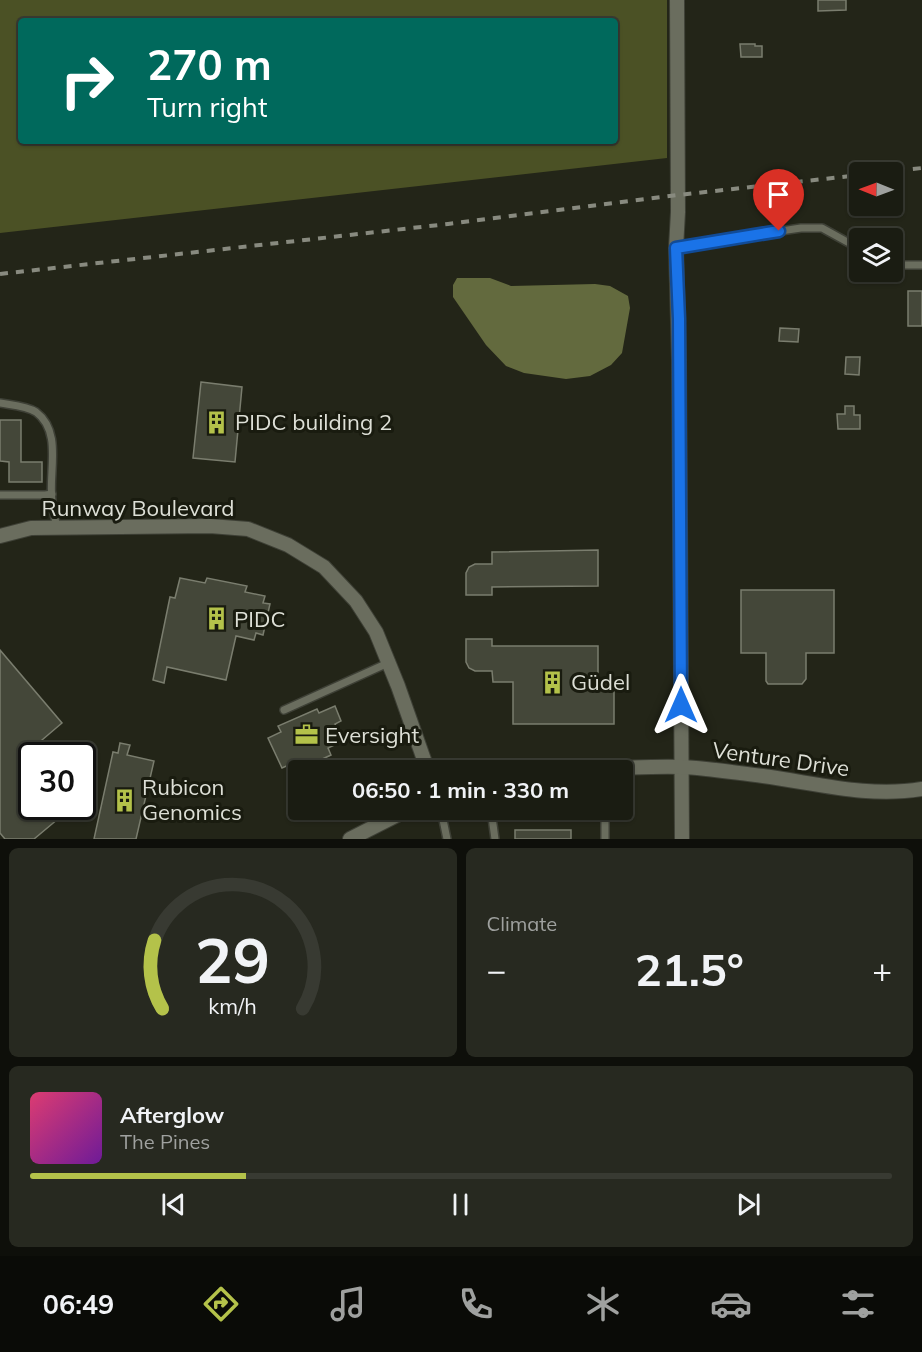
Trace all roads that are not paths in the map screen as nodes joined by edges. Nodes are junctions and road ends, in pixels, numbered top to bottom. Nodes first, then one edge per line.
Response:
1 (677, 0) edge
2 (849, 243) edge
3 (676, 248) junction
4 (903, 265) edge
5 (922, 265) edge
6 (0, 403) edge
7 (52, 494) junction
8 (0, 495) edge
9 (57, 528) junction
10 (0, 536) edge
11 (388, 663) junction
12 (284, 710) dead end
13 (424, 760) edge
14 (682, 767) junction
15 (633, 769) edge
16 (922, 789) edge
17 (387, 820) edge
18 (443, 820) edge
19 (492, 820) edge
20 (605, 820) edge
21 (350, 839) edge
22 (447, 839) edge
23 (495, 839) edge
24 (605, 839) edge
25 (682, 839) edge

1 - 3 street
2 - 3 lane
3 - 14 street
4 - 5 lane
6 - 7 lane
7 - 8 lane
7 - 9 lane
9 - 10 street, Runway Boulevard
9 - 11 street, Runway Boulevard
11 - 12 lane
11 - 13 street, Runway Boulevard
14 - 15 street, Venture Drive
14 - 16 street, Venture Drive
14 - 25 street
17 - 21 street
18 - 22 lane
19 - 23 lane
20 - 24 lane

